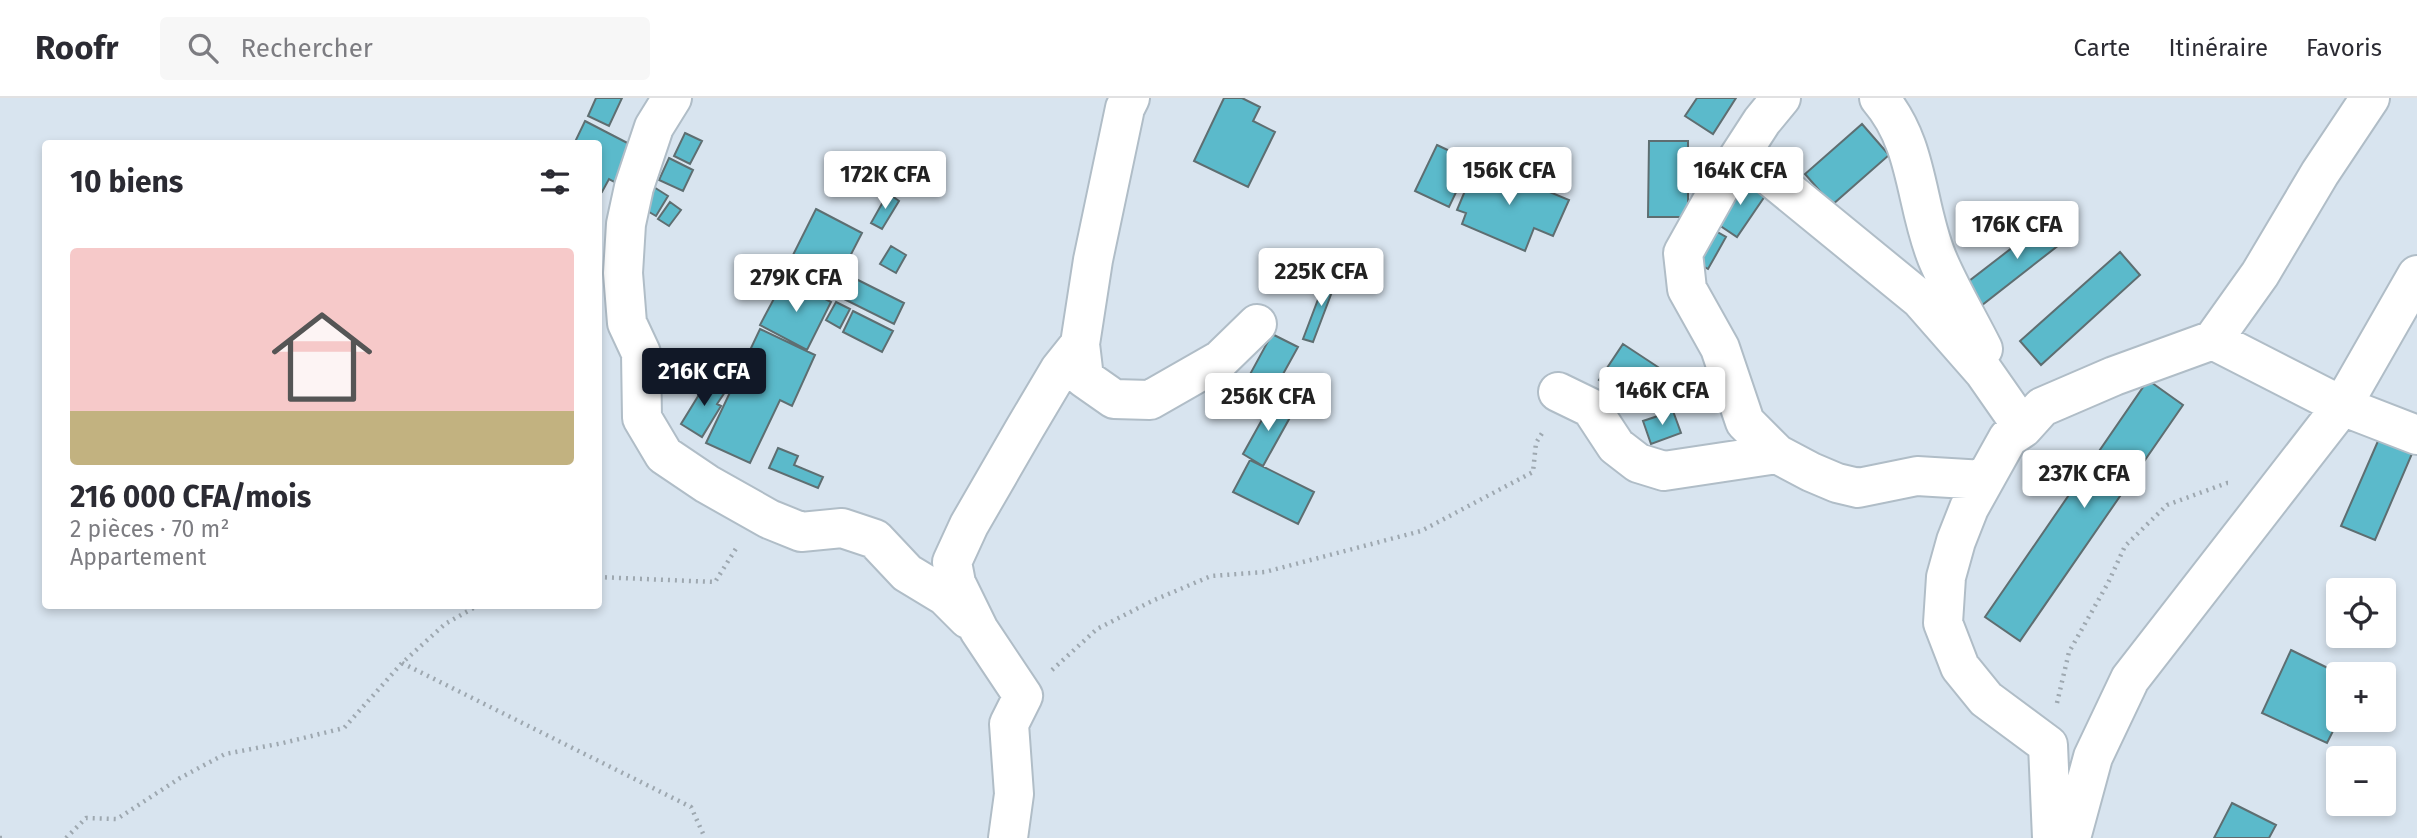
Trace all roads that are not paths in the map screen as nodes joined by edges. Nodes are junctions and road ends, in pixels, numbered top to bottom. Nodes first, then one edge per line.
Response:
1 (672, 98) edge
2 (1130, 98) edge
3 (1781, 98) edge
4 (1879, 98) edge
5 (2370, 98) edge
6 (1725, 178) junction
7 (2417, 275) edge
8 (1257, 324) dead end
9 (2213, 340) junction
10 (1080, 344) junction
11 (1558, 392) road end
12 (2342, 406) junction
13 (2023, 428) junction
14 (2417, 435) edge
15 (1777, 454) junction
16 (1984, 480) junction
17 (979, 630) junction
18 (1008, 838) edge
19 (2052, 838) edge
20 (2071, 838) edge

1 - 17 street
2 - 10 street
3 - 6 street
4 - 13 street
5 - 9 street
6 - 13 street
6 - 15 street
7 - 12 street
8 - 10 street
9 - 12 street
9 - 13 street
10 - 17 street
11 - 15 street
12 - 14 street
12 - 20 street
13 - 16 street
15 - 16 street
16 - 19 street
17 - 18 street

